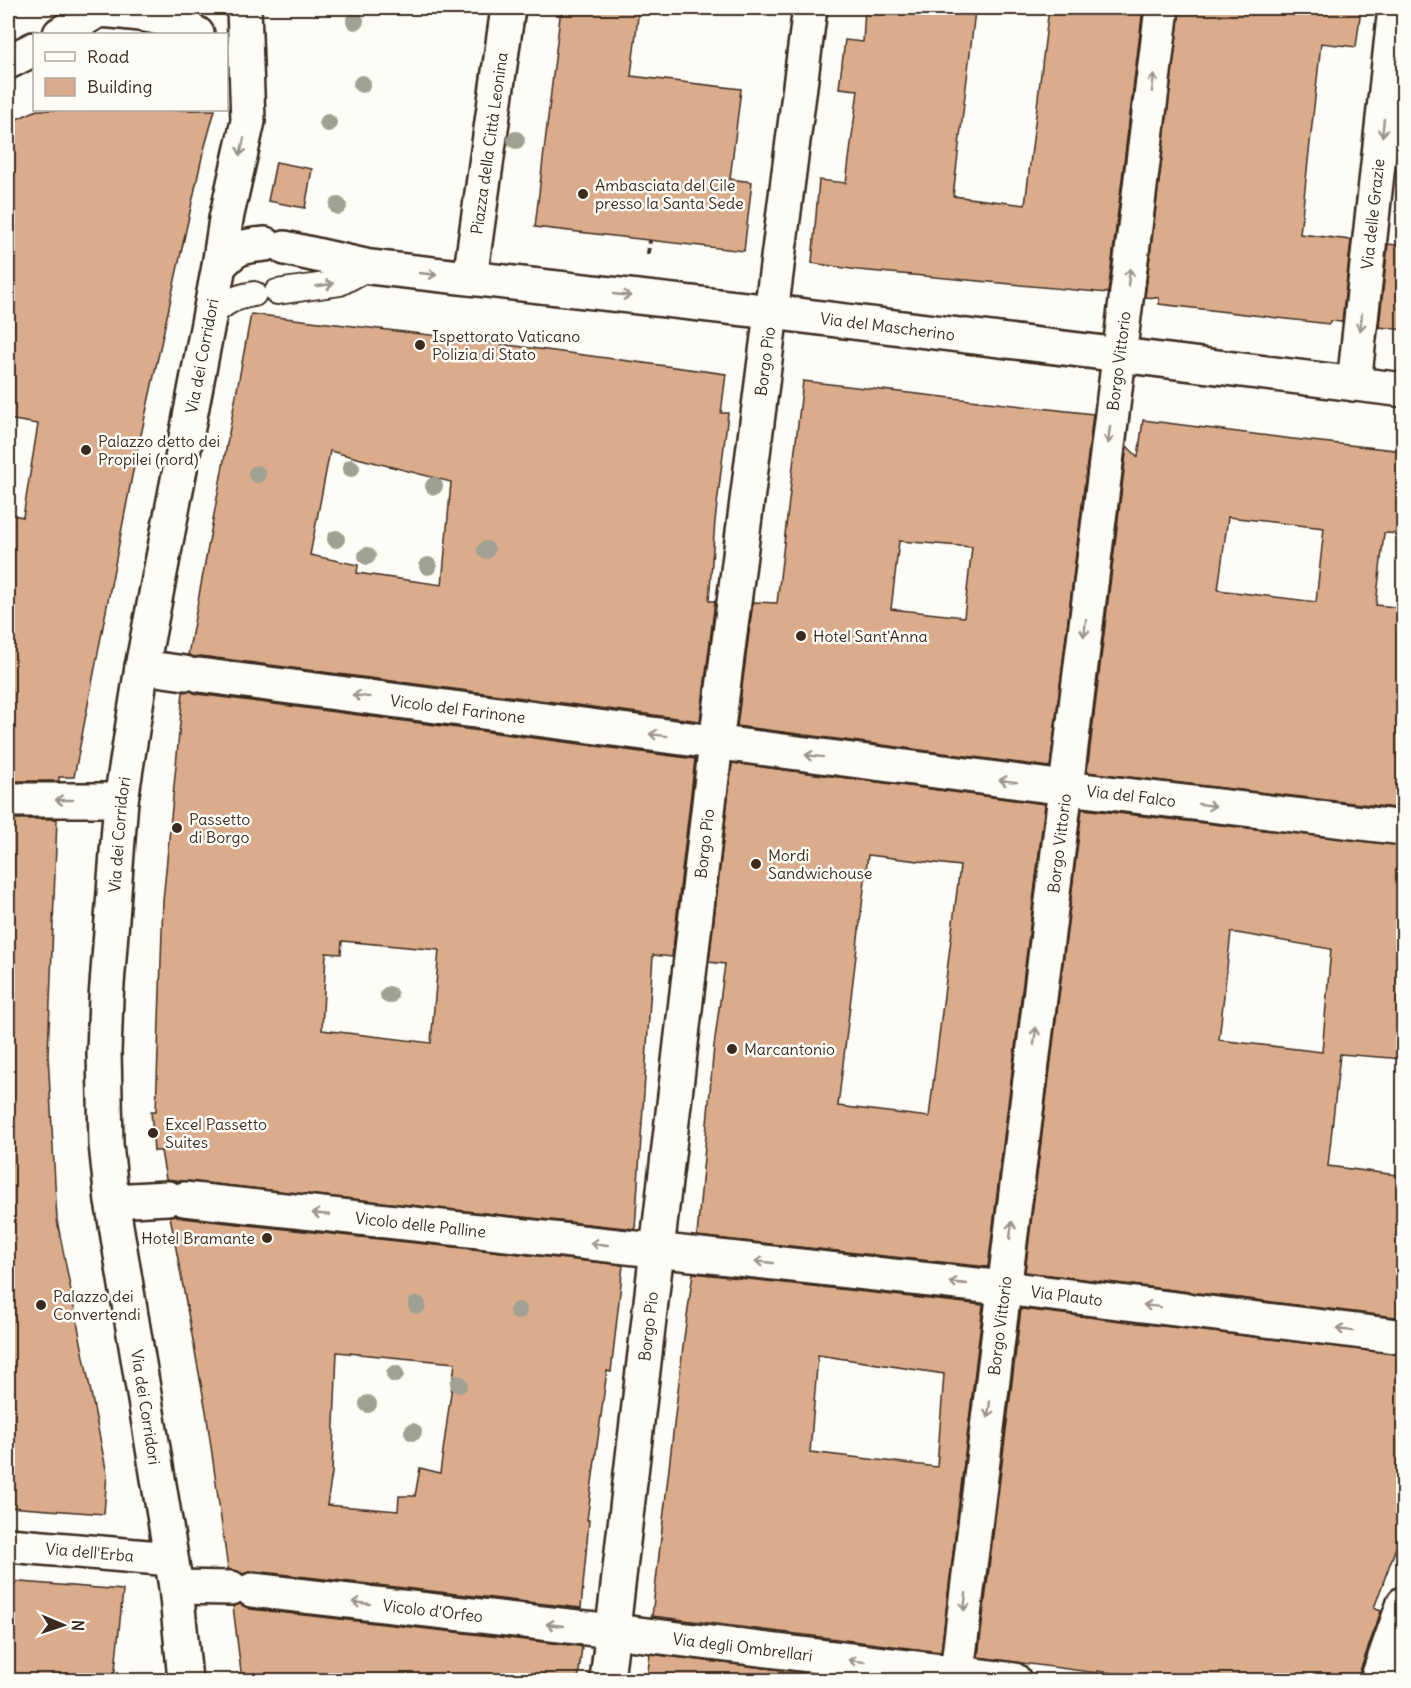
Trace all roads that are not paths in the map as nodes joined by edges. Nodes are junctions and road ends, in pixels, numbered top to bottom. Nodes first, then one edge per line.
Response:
1 (244, 8) edge
2 (508, 8) edge
3 (810, 8) edge
4 (1162, 8) edge
5 (1395, 8) edge
6 (100, 9) edge
7 (62, 33) edge
8 (195, 33) edge
9 (33, 50) edge
10 (228, 61) edge
11 (8, 62) edge
12 (247, 89) junction
13 (219, 266) junction
14 (370, 267) junction
15 (470, 278) junction
16 (772, 312) junction
17 (209, 318) junction
18 (1119, 356) junction
19 (1354, 384) junction
20 (1404, 390) edge
21 (142, 667) junction
22 (716, 743) junction
23 (1066, 788) junction
24 (8, 800) edge
25 (121, 800) junction
26 (1404, 828) edge
27 (112, 1201) junction
28 (657, 1251) junction
29 (1004, 1288) junction
30 (1404, 1337) edge
31 (8, 1545) edge
32 (174, 1573) junction
33 (1404, 1603) edge
34 (613, 1631) junction
35 (956, 1677) edge
36 (184, 1680) edge
37 (607, 1680) edge
38 (1014, 1680) edge
39 (1377, 1680) edge

1 - 12 street, Via dei Corridori
2 - 15 street, Piazza della Città Leonina
3 - 16 street, Borgo Pio
18 -> 4 street, Borgo Vittorio
5 -> 19 street, Via delle Grazie
6 - 7 street
6 - 8 street
9 - 11 street
10 - 12 street
12 -> 13 street, Via dei Corridori
13 - 14 street, Via del Mascherino
13 - 17 street, Via dei Corridori
14 -> 15 street, Via del Mascherino
17 -> 14 lane
15 -> 16 street, Via del Mascherino
16 - 18 street, Via del Mascherino
16 - 22 street, Borgo Pio
17 - 21 street, Via dei Corridori
18 - 19 street, Via del Mascherino
18 -> 23 street, Borgo Vittorio
19 - 20 street, Via del Mascherino
22 -> 21 street, Vicolo del Farinone
21 - 25 street, Via dei Corridori
23 -> 22 street, Via del Falco
22 - 28 street, Borgo Pio
23 -> 26 street, Via del Falco
29 -> 23 street, Borgo Vittorio
25 -> 24 street
25 - 27 street, Via dei Corridori
28 -> 27 street, Vicolo delle Palline
27 - 32 street, Via dei Corridori
29 -> 28 street, Via Plauto
28 - 34 street, Borgo Pio
30 -> 29 street, Via Plauto
29 -> 35 street, Borgo Vittorio
31 - 32 street, Via dell'Erba
34 -> 32 street, Vicolo d'Orfeo
32 - 36 street, Via dei Corridori
33 - 39 street
35 -> 34 street, Via degli Ombrellari
34 - 37 street, Borgo Pio
35 - 38 street, Via degli Ombrellari

